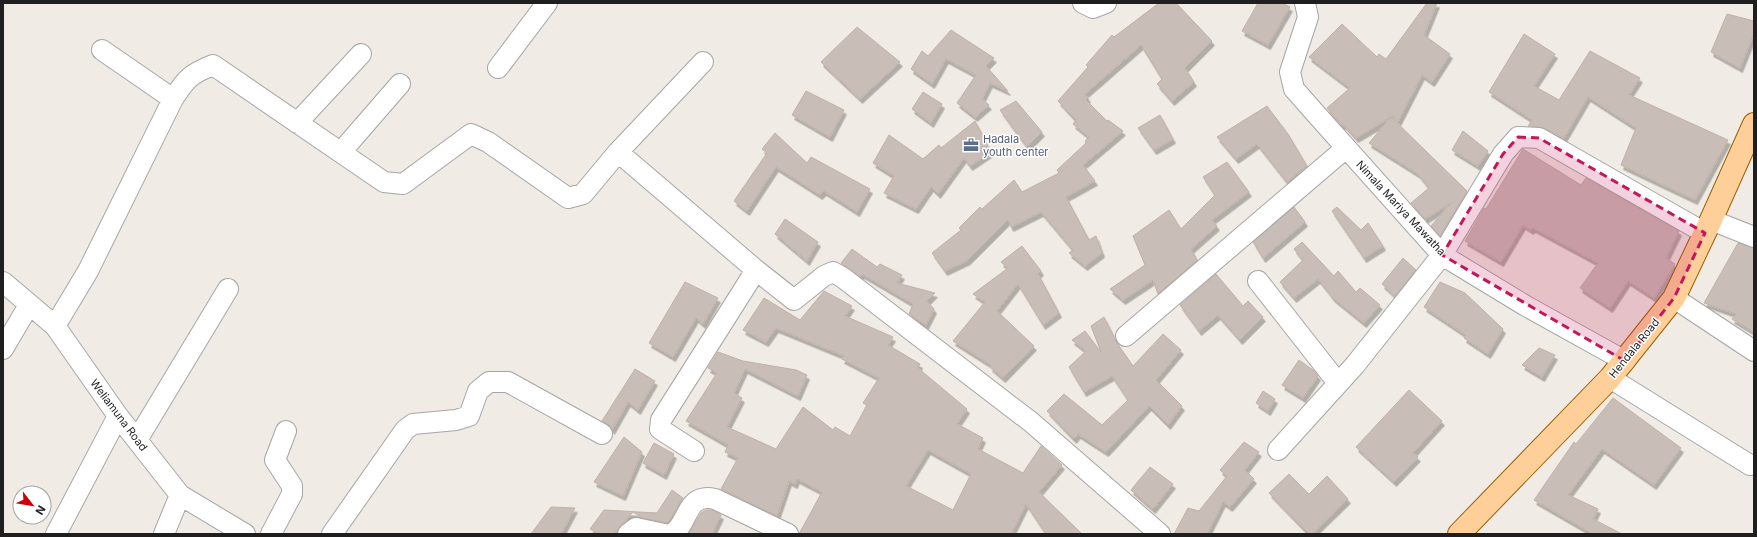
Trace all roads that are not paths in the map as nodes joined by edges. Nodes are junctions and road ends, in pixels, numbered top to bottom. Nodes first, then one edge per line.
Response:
1 (548, 3) edge
2 (1083, 3) edge
3 (1106, 3) edge
4 (1305, 3) edge
5 (102, 50) dead end
6 (361, 54) dead end
7 (703, 62) dead end
8 (498, 68) dead end
9 (400, 84) dead end
10 (173, 99) junction
11 (297, 123) junction
12 (1754, 124) edge
13 (1346, 148) junction
14 (342, 152) junction
15 (618, 152) junction
16 (1708, 226) junction
17 (1754, 237) edge
18 (1442, 255) junction
19 (756, 270) junction
20 (1258, 281) dead end
21 (3, 282) edge
22 (228, 289) dead end
23 (1674, 298) junction
24 (29, 305) junction
25 (54, 326) junction
26 (1126, 336) dead end
27 (3, 348) edge
28 (1754, 351) edge
29 (1625, 361) junction
30 (1610, 378) junction
31 (1338, 383) junction
32 (118, 416) junction
33 (286, 431) dead end
34 (602, 434) dead end
35 (137, 440) junction
36 (1278, 450) dead end
37 (694, 451) dead end
38 (1750, 465) dead end
39 (180, 495) junction
40 (56, 534) edge
41 (164, 534) edge
42 (245, 534) edge
43 (270, 534) edge
44 (332, 534) edge
45 (628, 534) edge
46 (664, 534) edge
47 (671, 534) edge
48 (788, 534) edge
49 (1160, 534) edge
50 (1459, 534) edge

1 - 8 street
2 - 3 street
4 - 13 street, Nimala Mariya Mawatha
5 - 10 street
6 - 11 street
7 - 15 street
9 - 14 street
10 - 11 street
10 - 25 street
11 - 14 street
12 - 16 main road, Hendala Road
13 - 18 street, Nimala Mariya Mawatha
13 - 26 street
14 - 15 street
15 - 19 street
16 - 17 street
16 - 18 street
16 - 23 main road, Hendala Road
18 - 29 street, Nimala Mariya Mawatha
18 - 31 street
19 - 37 street
19 - 49 street
20 - 31 street
21 - 24 street, Weliamuna Road
22 - 35 street
23 - 28 street
23 - 29 main road, Hendala Road
24 - 25 street, Weliamuna Road
24 - 27 street
25 - 32 street, Weliamuna Road
29 - 30 main road, Hendala Road
30 - 38 street
30 - 50 main road, Hendala Road
31 - 36 street
32 - 35 street, Weliamuna Road
32 - 40 street
33 - 43 street
34 - 44 street
35 - 39 street, Weliamuna Road
39 - 41 street
39 - 42 street, Weliamuna Road
45 - 46 street
47 - 48 street

